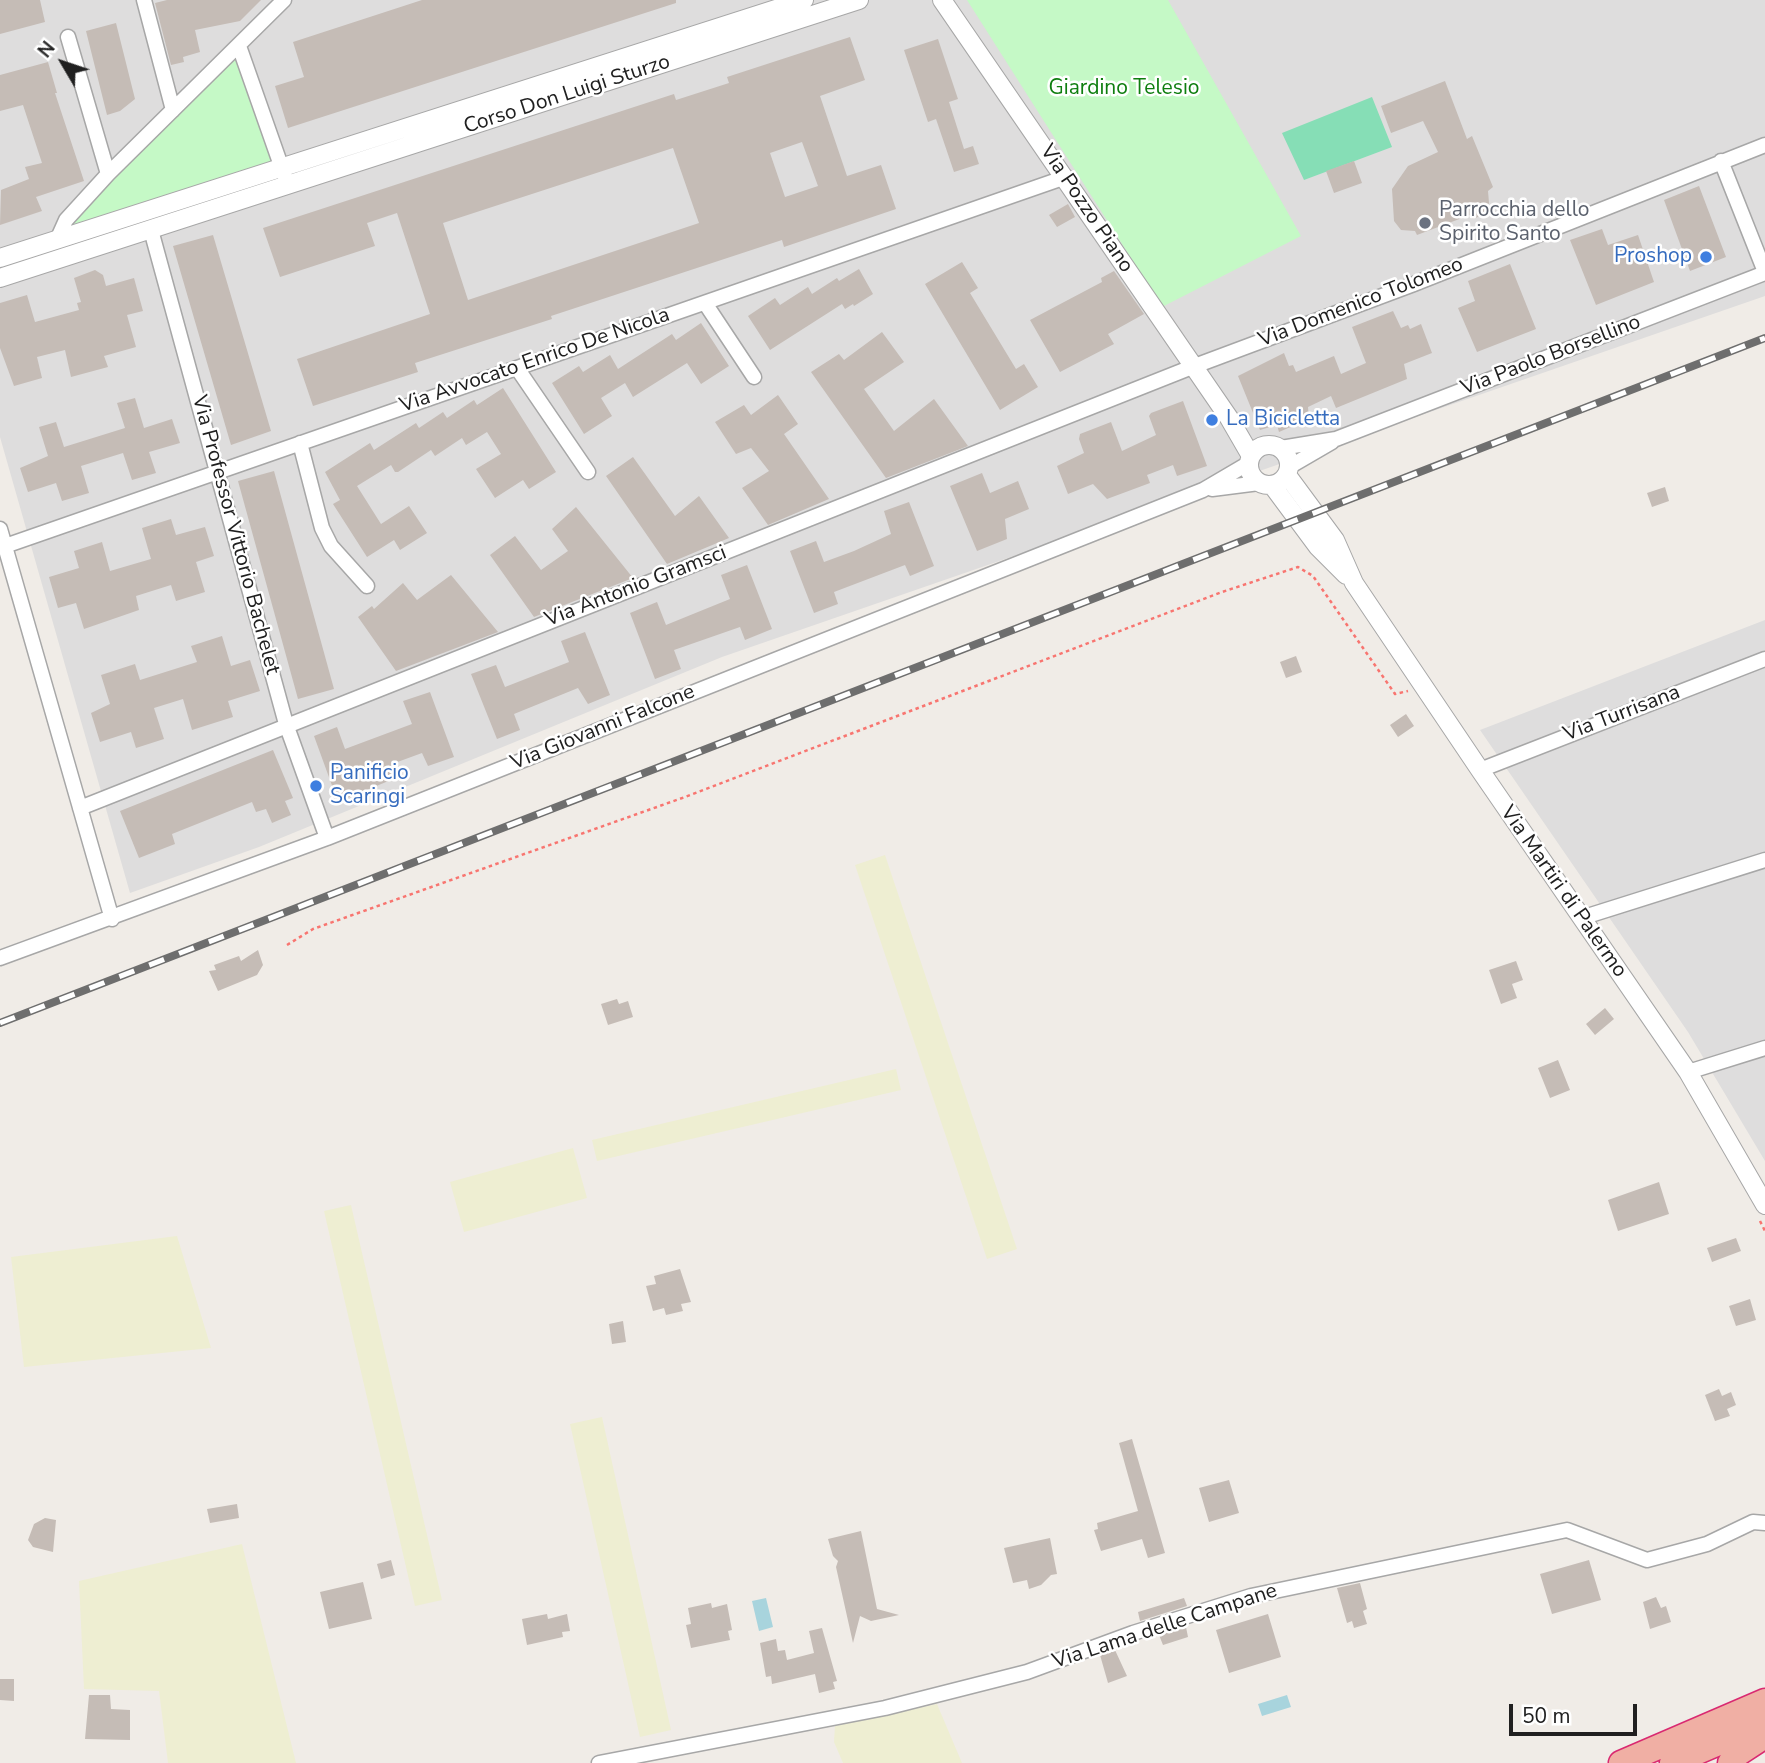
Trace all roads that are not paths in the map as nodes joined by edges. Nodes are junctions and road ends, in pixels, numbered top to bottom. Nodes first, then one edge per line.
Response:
1 (144, 0) edge
2 (284, 0) edge
3 (804, 0) edge
4 (859, 0) edge
5 (942, 0) edge
6 (68, 37) dead end
7 (239, 46) junction
8 (173, 110) junction
9 (1765, 145) edge
10 (1721, 161) junction
11 (283, 166) junction
12 (108, 174) junction
13 (1066, 177) junction
14 (276, 190) junction
15 (151, 230) junction
16 (57, 240) junction
17 (0, 258) edge
18 (1765, 272) edge
19 (0, 278) edge
20 (705, 303) junction
21 (1192, 367) junction
22 (517, 368) junction
23 (754, 377) dead end
24 (1336, 439) junction
25 (300, 443) junction
26 (1261, 453) junction
27 (218, 471) junction
28 (588, 472) dead end
29 (1277, 478) junction
30 (1203, 490) junction
31 (0, 529) edge
32 (5, 546) junction
33 (1354, 583) joint
34 (367, 586) dead end
35 (1765, 659) edge
36 (286, 724) junction
37 (1480, 770) junction
38 (80, 808) junction
39 (327, 838) junction
40 (1765, 860) edge
41 (1581, 918) junction
42 (112, 919) junction
43 (0, 958) edge
44 (1765, 1048) edge
45 (1688, 1072) junction
46 (1765, 1205) edge
47 (1765, 1523) edge
48 (1765, 1701) edge
49 (1765, 1723) edge
50 (1765, 1736) edge
51 (599, 1763) edge
52 (1620, 1763) edge
53 (1672, 1763) edge
54 (1730, 1763) edge

1 - 8 street
2 - 7 street
3 - 11 street, Corso Don Luigi Sturzo
4 - 14 street, Corso Don Luigi Sturzo
5 - 13 street, Via Pozzo Piano
6 - 12 street
7 - 8 street
7 - 11 street
8 - 12 street
9 - 10 street, Via Domenico Tolomeo
10 - 18 street
10 - 21 street, Via Domenico Tolomeo
11 - 14 street
11 - 16 street, Corso Don Luigi Sturzo
12 - 16 street
13 - 20 street, Via Avvocato Enrico De Nicola
13 - 21 street, Via Pozzo Piano
14 - 15 street, Corso Don Luigi Sturzo
15 - 19 street, Corso Don Luigi Sturzo
15 - 27 street, Via Professor Vittorio Bachelet
16 - 17 street, Corso Don Luigi Sturzo
18 - 24 street, Via Paolo Borsellino
20 - 22 street, Via Avvocato Enrico De Nicola
20 - 23 street
21 - 26 street, Via Pozzo Piano
21 - 36 street, Via Antonio Gramsci
22 - 25 street, Via Avvocato Enrico De Nicola
22 - 28 street
24 - 26 street, Via Paolo Borsellino
24 - 29 street, Via Paolo Borsellino
25 - 27 street, Via Avvocato Enrico De Nicola
25 - 34 street
26 - 29 street, Via Pozzo Piano
26 - 29 street, Via Pozzo Piano
26 - 30 street, Via Giovanni Falcone
27 - 32 street, Via Avvocato Enrico De Nicola
27 - 36 street, Via Professor Vittorio Bachelet
29 - 30 street, Via Giovanni Falcone
29 - 33 street, Via Pozzo Piano
30 - 39 street, Via Giovanni Falcone
31 - 32 street
32 - 38 street
33 - 37 street, Via Martiri di Palermo
35 - 37 street, Via Turrisana
36 - 38 street, Via Antonio Gramsci
36 - 39 street, Via Professor Vittorio Bachelet
37 - 41 street, Via Martiri di Palermo
38 - 42 street
39 - 42 street, Via Giovanni Falcone
40 - 41 street
41 - 45 street, Via Martiri di Palermo
42 - 43 street, Via Giovanni Falcone
44 - 45 street
45 - 46 street, Via Martiri di Palermo
47 - 51 street, Via Lama delle Campane
48 - 52 highway
49 - 53 highway
50 - 54 highway

